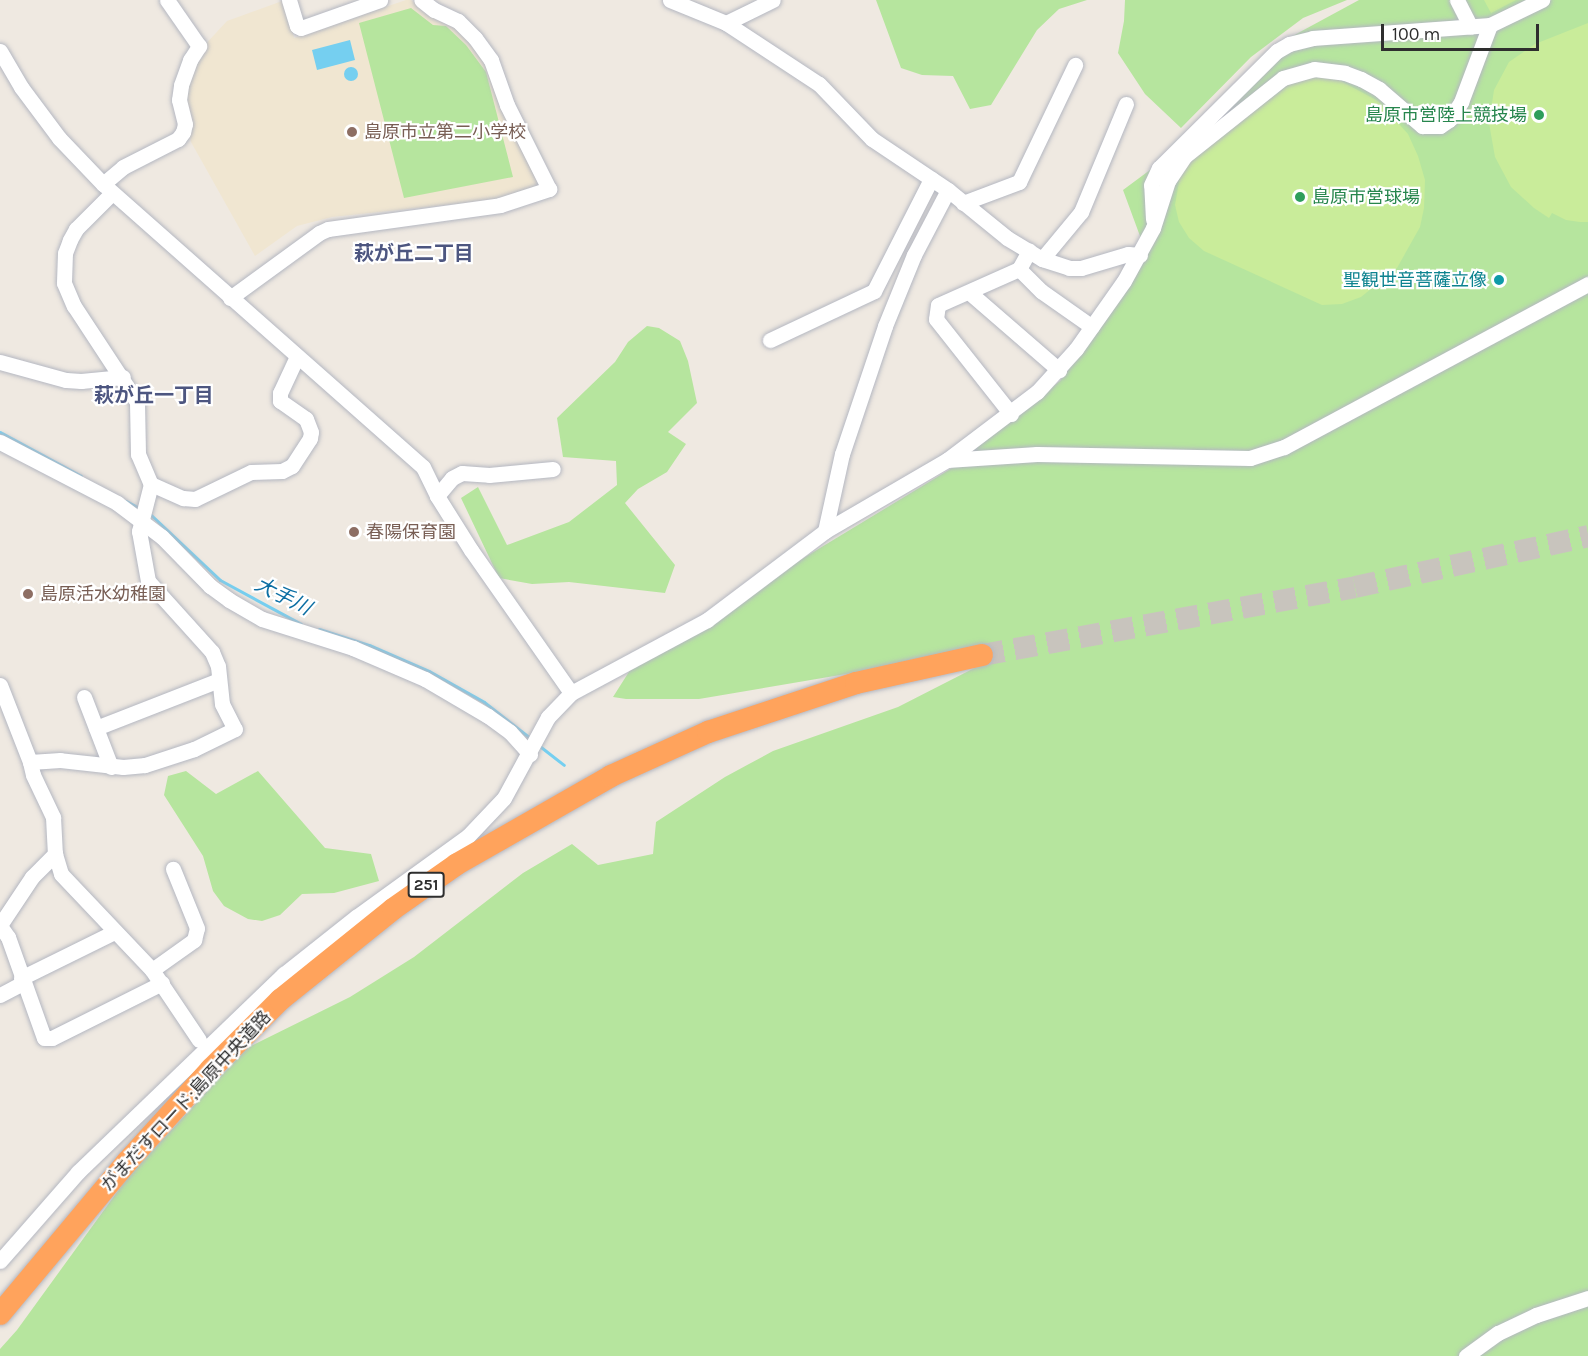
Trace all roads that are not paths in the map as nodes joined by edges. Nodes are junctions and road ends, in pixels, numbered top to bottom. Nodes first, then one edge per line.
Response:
1 (167, 0) edge
2 (289, 0) edge
3 (380, 0) edge
4 (421, 0) edge
5 (670, 0) edge
6 (773, 0) edge
7 (1456, 0) edge
8 (1542, 0) edge
9 (726, 23) junction
10 (1490, 25) junction
11 (1471, 27) junction
12 (0, 51) edge
13 (1075, 65) dead end
14 (1126, 104) dead end
15 (931, 179) junction
16 (107, 188) junction
17 (948, 190) junction
18 (963, 203) junction
19 (1153, 228) junction
20 (1036, 255) junction
21 (1140, 255) junction
22 (1019, 269) junction
23 (1588, 284) edge
24 (970, 293) junction
25 (230, 298) junction
26 (1092, 327) junction
27 (770, 340) dead end
28 (297, 357) junction
29 (0, 362) edge
30 (1059, 370) junction
31 (123, 376) junction
32 (1011, 414) junction
33 (0, 442) edge
34 (947, 460) junction
35 (553, 470) dead end
36 (151, 484) junction
37 (437, 496) junction
38 (143, 514) junction
39 (825, 531) junction
40 (982, 655) tunnel mouth
41 (219, 680) junction
42 (0, 685) edge
43 (571, 693) junction
44 (84, 697) dead end
45 (96, 728) junction
46 (534, 746) junction
47 (30, 762) junction
48 (111, 767) junction
49 (55, 854) junction
50 (172, 869) dead end
51 (0, 925) edge
52 (114, 932) junction
53 (152, 970) junction
54 (22, 980) junction
55 (162, 983) junction
56 (0, 995) edge
57 (199, 1040) dead end
58 (0, 1261) edge
59 (1588, 1298) edge
60 (0, 1314) edge
61 (1466, 1356) edge

1 - 16 street
2 - 3 street
4 - 25 street
5 - 9 street
6 - 9 street
7 - 11 street
8 - 10 street
9 - 15 street
10 - 11 street
10 - 19 street
11 - 19 street
12 - 16 street
13 - 18 street
14 - 20 street
15 - 17 street
15 - 27 street
16 - 25 street
16 - 31 street
17 - 18 street
17 - 39 street
18 - 20 street
19 - 21 street
20 - 21 street
20 - 22 street
21 - 26 street
22 - 24 street
22 - 26 street
23 - 34 street
24 - 30 street
24 - 32 street
25 - 28 street
26 - 30 street
28 - 36 street
28 - 37 street
29 - 31 street
30 - 32 street
31 - 36 street
32 - 34 street
33 - 38 street
34 - 39 street
35 - 37 street
36 - 38 street
37 - 43 street
38 - 41 street
38 - 46 street
39 - 43 street
40 - 60 highway, がまだすロード;島原中央道路 / 251
41 - 45 street
41 - 48 street
42 - 47 street
43 - 46 street
44 - 45 street
45 - 48 street
46 - 58 street
47 - 48 street
47 - 49 street
49 - 51 street
49 - 52 street
50 - 53 street
51 - 54 street
52 - 53 street
52 - 54 street
53 - 55 street
54 - 55 street
54 - 56 street
55 - 57 street
59 - 61 street

